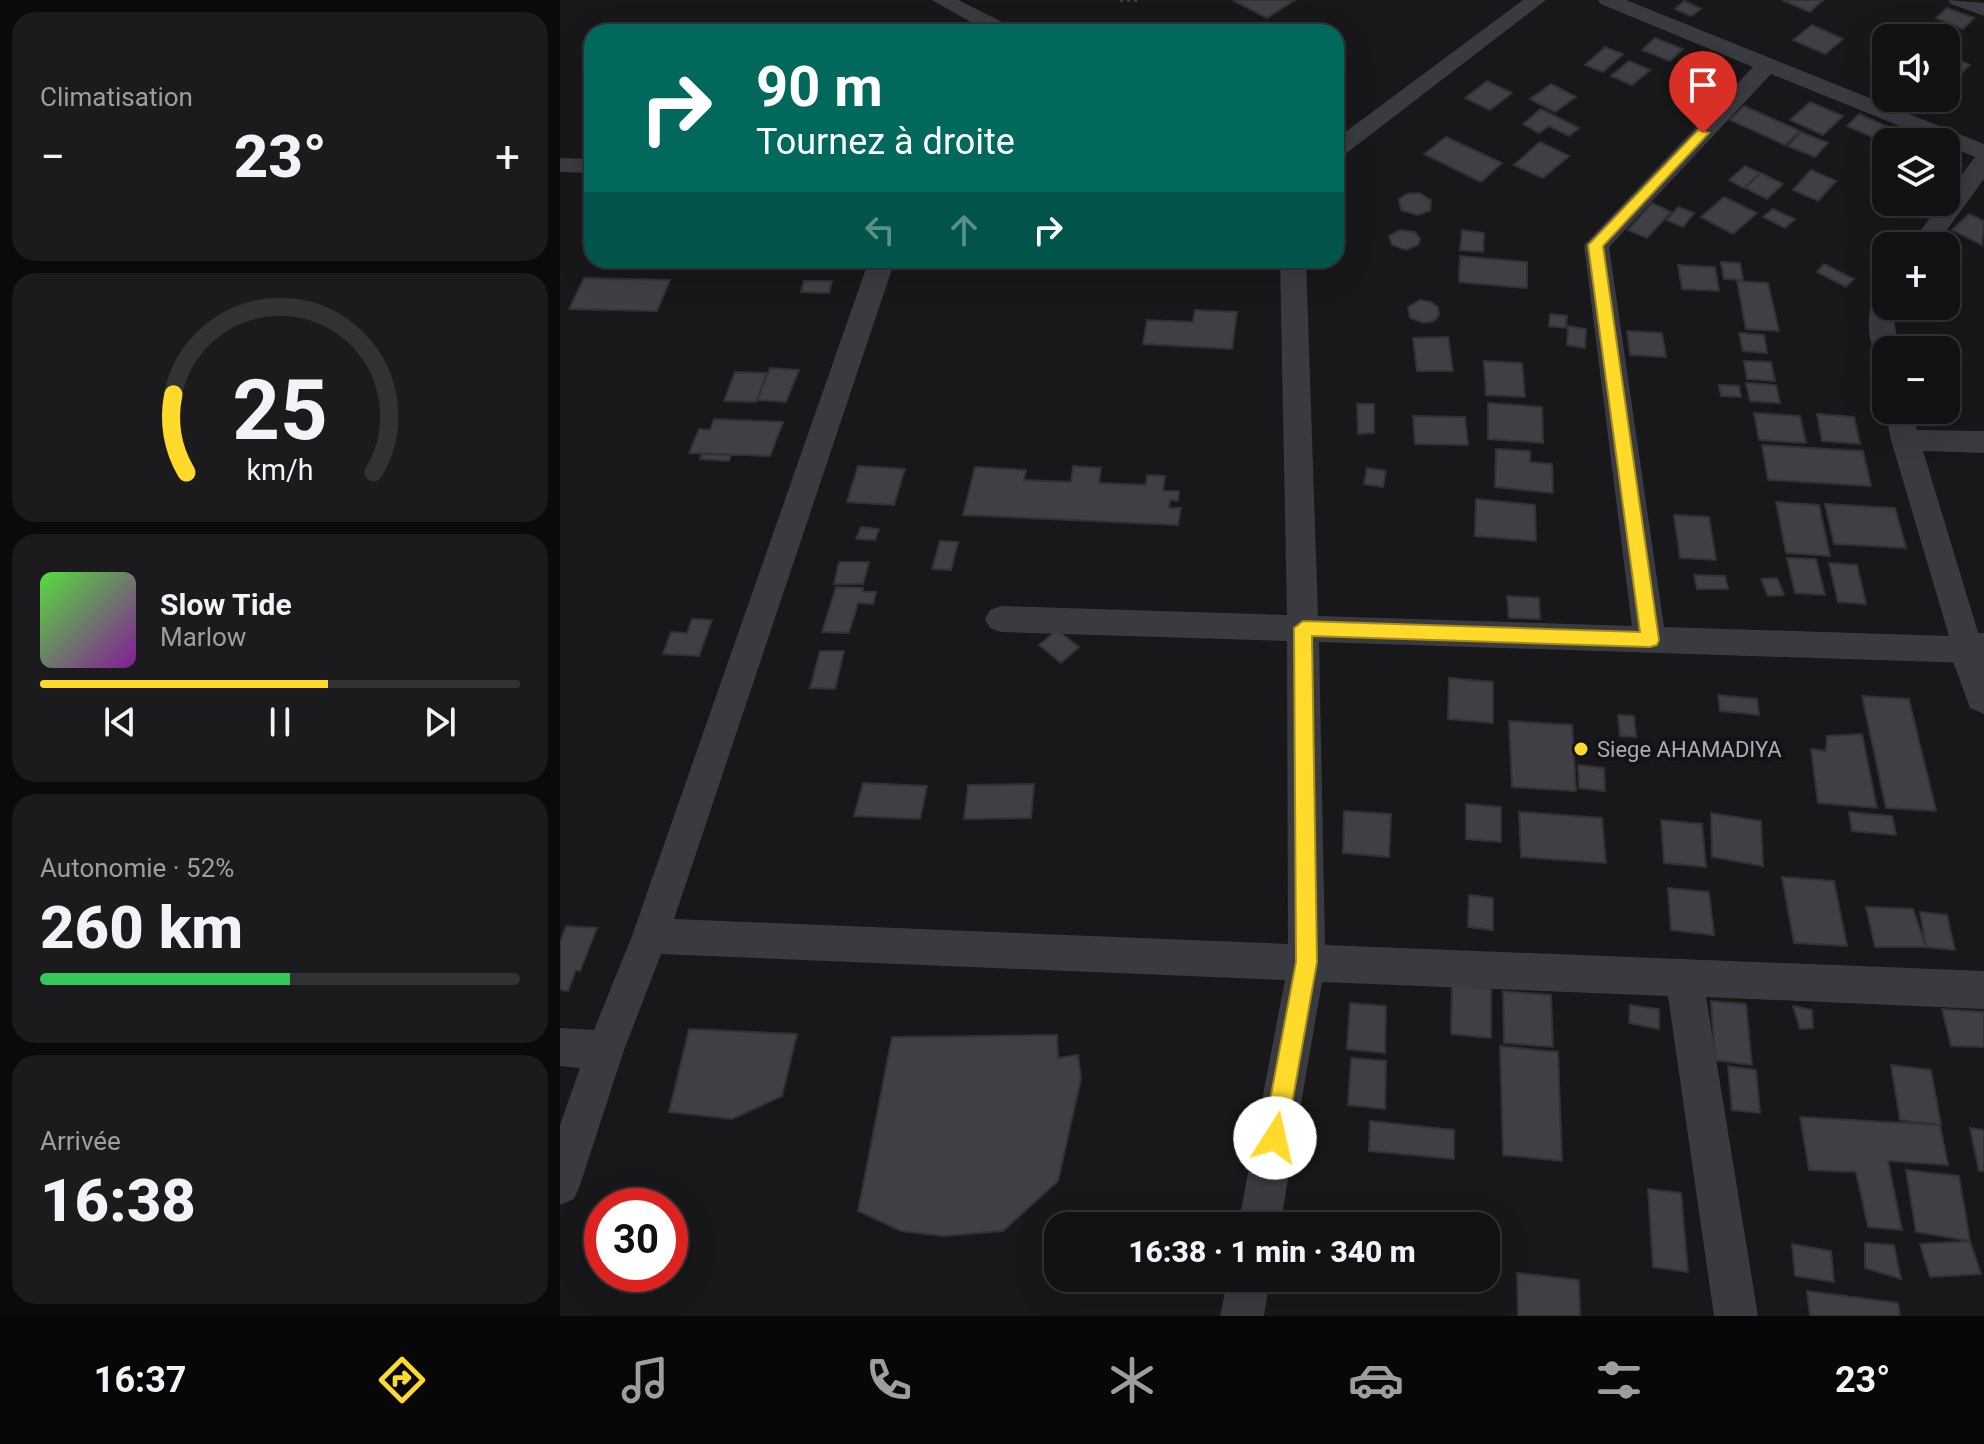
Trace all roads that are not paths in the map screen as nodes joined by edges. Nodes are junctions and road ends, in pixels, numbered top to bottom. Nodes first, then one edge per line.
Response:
1 (942, 0) edge
2 (1536, 0) edge
3 (1608, 0) edge
4 (1958, 0) edge
5 (1984, 10) edge
6 (964, 22) edge
7 (1767, 65) junction
8 (1344, 144) edge
9 (1984, 152) edge
10 (1984, 162) edge
11 (560, 165) edge
12 (584, 166) edge
13 (1932, 232) edge
14 (879, 268) edge
15 (1293, 268) edge
16 (1902, 424) edge
17 (1905, 440) junction
18 (1984, 442) edge
19 (1001, 619) dead end
20 (1303, 628) junction
21 (1650, 640) junction
22 (1976, 650) edge
23 (1984, 696) edge
24 (650, 936) junction
25 (1307, 962) junction
26 (1684, 978) junction
27 (1984, 990) edge
28 (560, 1047) edge
29 (605, 1050) junction
30 (560, 1185) edge
31 (1262, 1212) edge
32 (1246, 1292) edge
33 (1242, 1316) edge
34 (1736, 1316) edge

1 - 6 street
2 - 8 street
3 - 7 street
4 - 5 street
7 - 9 street
7 - 21 street
10 - 13 street
11 - 12 street
14 - 24 street
15 - 20 street
16 - 17 street
17 - 18 street
17 - 22 street
19 - 20 street
20 - 21 street
20 - 25 street
21 - 22 street
22 - 23 street
24 - 25 street
24 - 29 street
25 - 26 street
25 - 31 street
26 - 27 street
26 - 34 street
28 - 29 street
29 - 30 street
32 - 33 street

